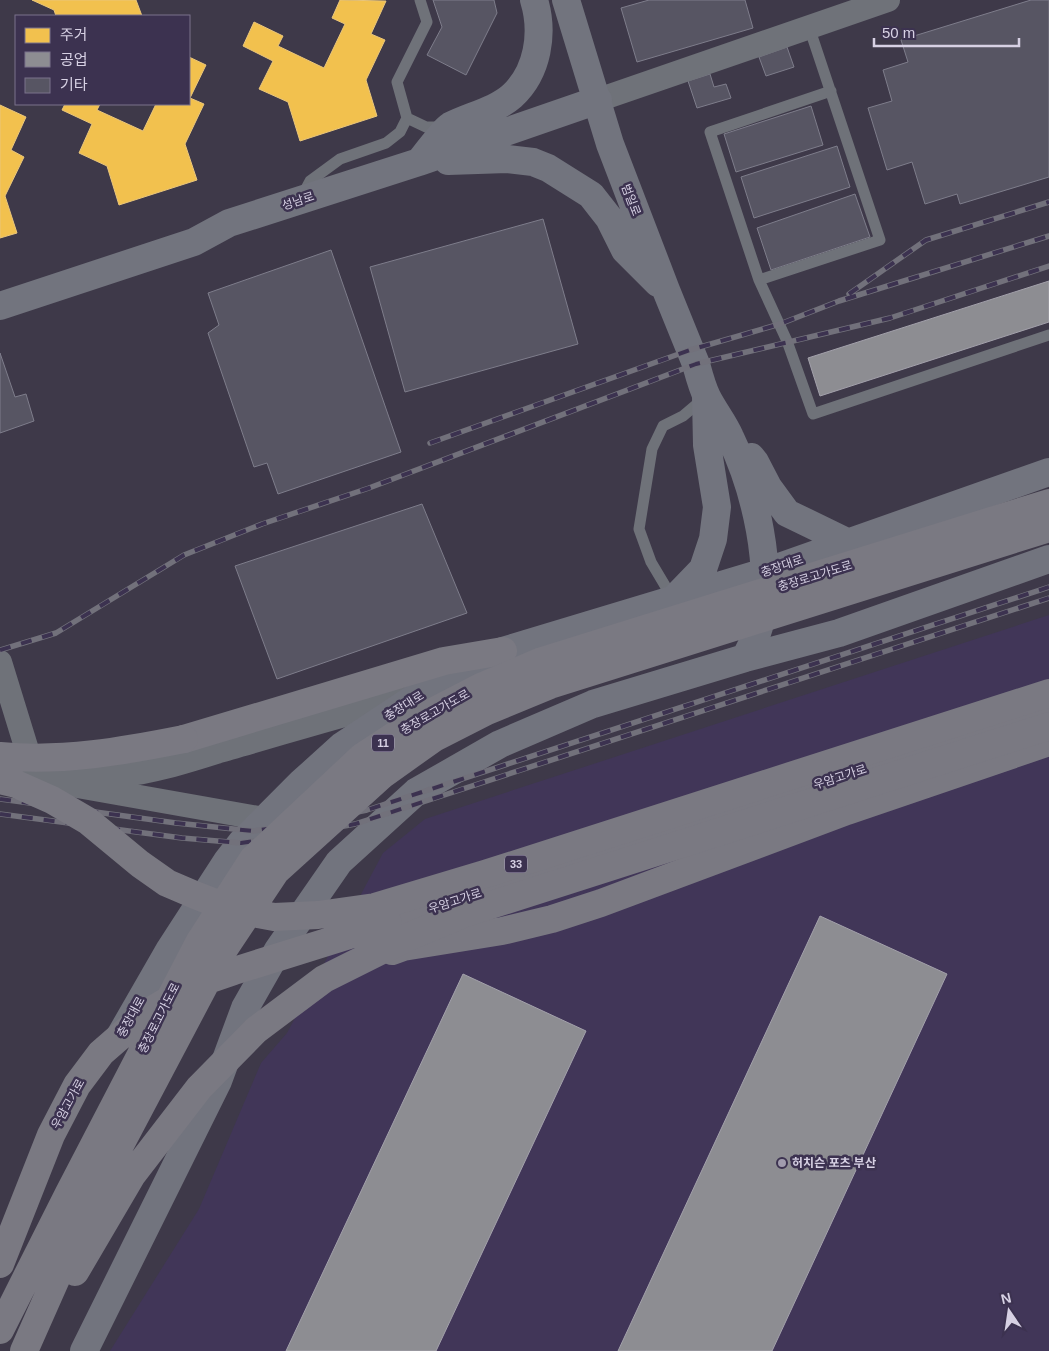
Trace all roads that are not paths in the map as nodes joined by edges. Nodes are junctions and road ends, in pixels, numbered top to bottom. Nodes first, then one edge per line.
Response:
1 (420, 0) edge
2 (534, 0) edge
3 (566, 0) edge
4 (888, 0) edge
5 (810, 26) junction
6 (831, 91) junction
7 (598, 100) junction
8 (407, 118) junction
9 (449, 127) junction
10 (419, 162) junction
11 (300, 200) junction
12 (759, 280) junction
13 (666, 290) junction
14 (0, 306) edge
15 (1049, 335) edge
16 (706, 396) junction
17 (730, 436) junction
18 (1049, 472) edge
19 (1049, 503) edge
20 (1049, 528) edge
21 (849, 543) junction
22 (807, 557) junction
23 (1049, 559) edge
24 (765, 572) junction
25 (673, 600) junction
26 (839, 633) junction
27 (503, 652) junction
28 (745, 658) junction
29 (0, 662) edge
30 (1049, 693) edge
31 (416, 696) junction
32 (1049, 710) edge
33 (1049, 726) edge
34 (1049, 742) edge
35 (0, 749) edge
36 (28, 752) junction
37 (0, 756) edge
38 (0, 772) edge
39 (0, 780) edge
40 (264, 820) junction
41 (218, 1081) junction
42 (0, 1251) edge
43 (0, 1264) edge
44 (0, 1330) edge
45 (24, 1351) edge
46 (33, 1351) edge
47 (84, 1351) edge

1 - 8 lane
2 - 9 main road
3 - 7 main road, 범일로
4 - 5 street
5 - 6 lane
5 - 7 street
6 - 12 lane
6 - 12 lane
7 - 10 main road, 성남로
7 - 13 main road, 범일로
8 - 9 lane
8 - 11 lane
9 - 10 main road
10 - 11 main road, 성남로
10 - 13 main road
11 - 14 main road, 성남로
12 - 15 lane
13 - 16 main road, 범일로
16 - 17 main road
16 - 25 main road
16 - 25 lane
17 - 21 main road
17 - 24 main road
18 - 21 main road, 충장대로
19 - 44 highway, 충장로고가도로 / 11, bridge
20 - 45 highway, 충장로고가도로 / 11, bridge
21 - 22 main road, 충장대로
22 - 24 main road, 충장대로
22 - 26 main road
23 - 26 main road
24 - 25 main road, 충장대로
24 - 28 main road
25 - 27 main road, 충장대로
26 - 28 main road
27 - 31 main road, 충장대로
27 - 37 highway, bridge
28 - 41 main road
29 - 36 street
30 - 39 highway, 33, bridge
31 - 36 street
31 - 40 main road, 충장대로
32 - 43 highway, 우암고가로, bridge
33 - 46 highway, 우암고가로, bridge
34 - 41 highway
35 - 36 street
38 - 40 street
40 - 42 main road, 충장대로
41 - 47 main road

